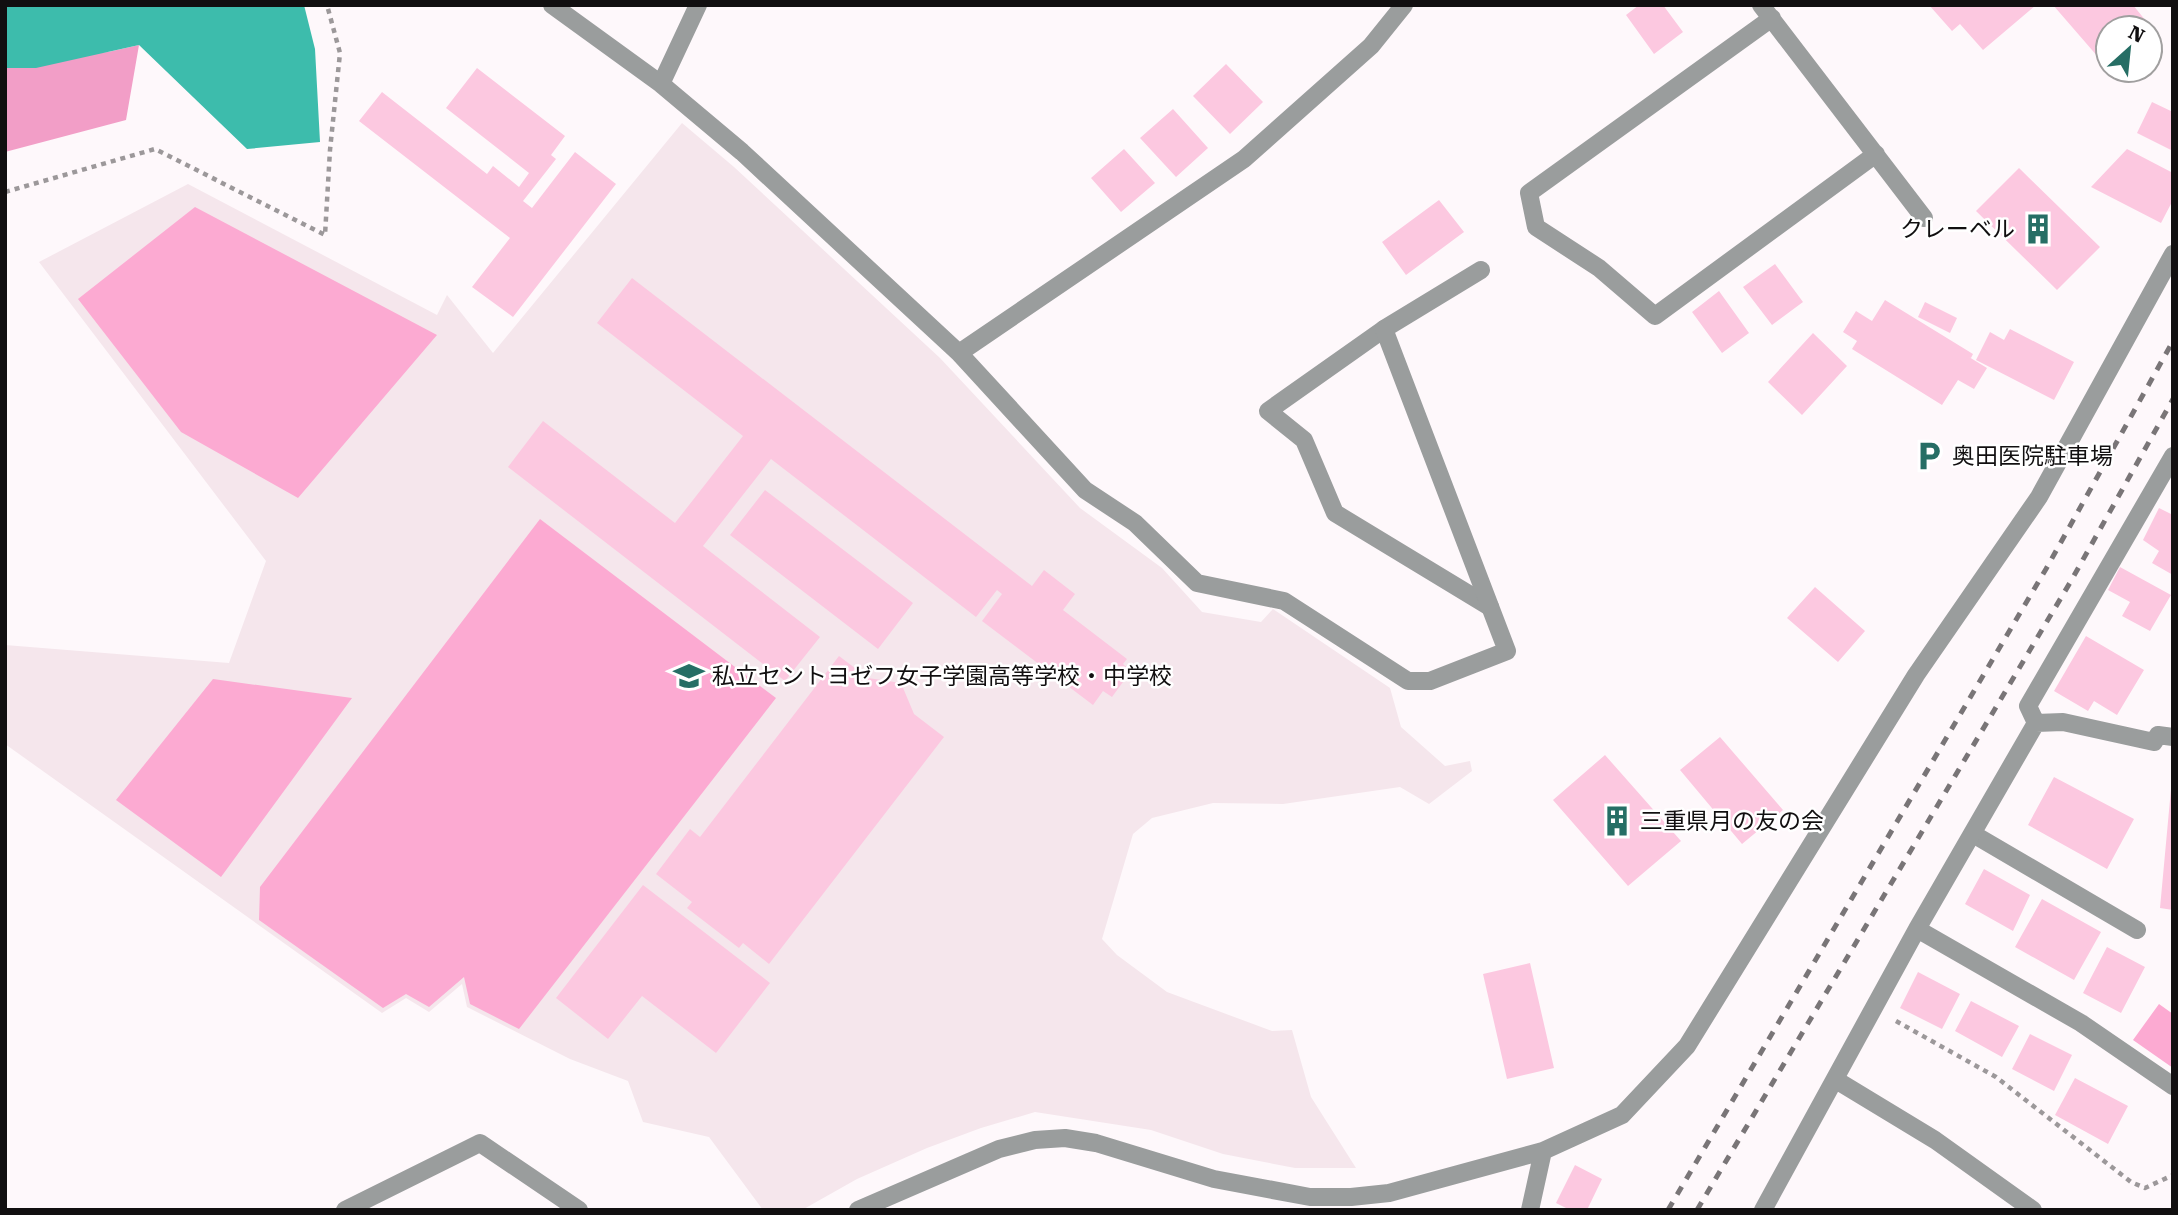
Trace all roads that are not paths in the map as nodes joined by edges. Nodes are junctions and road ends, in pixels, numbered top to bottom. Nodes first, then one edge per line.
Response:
1 (552, 5) edge
2 (698, 5) edge
3 (1404, 5) edge
4 (1767, 12) edge
5 (661, 84) junction
6 (1876, 154) junction
7 (1924, 218) dead end
8 (2173, 254) edge
9 (1481, 270) dead end
10 (1384, 329) junction
11 (959, 353) junction
12 (2173, 456) edge
13 (1490, 607) junction
14 (2036, 723) junction
15 (2173, 737) edge
16 (1973, 834) junction
17 (1917, 929) junction
18 (2137, 930) dead end
19 (1836, 1080) junction
20 (2173, 1086) edge
21 (1542, 1151) junction
22 (345, 1210) edge
23 (579, 1210) edge
24 (858, 1210) edge
25 (1530, 1210) edge
26 (1763, 1210) edge
27 (2033, 1210) edge

1 - 5 street
2 - 5 street
3 - 11 street
4 - 6 street
4 - 6 street
5 - 11 street
6 - 7 street
8 - 21 street
9 - 10 street
10 - 13 street
10 - 13 street
11 - 13 street
12 - 14 street
14 - 15 street
14 - 16 street
16 - 17 street
16 - 18 street
17 - 19 street
17 - 20 street
19 - 26 street
19 - 27 street
21 - 24 street
21 - 25 street
22 - 23 street

